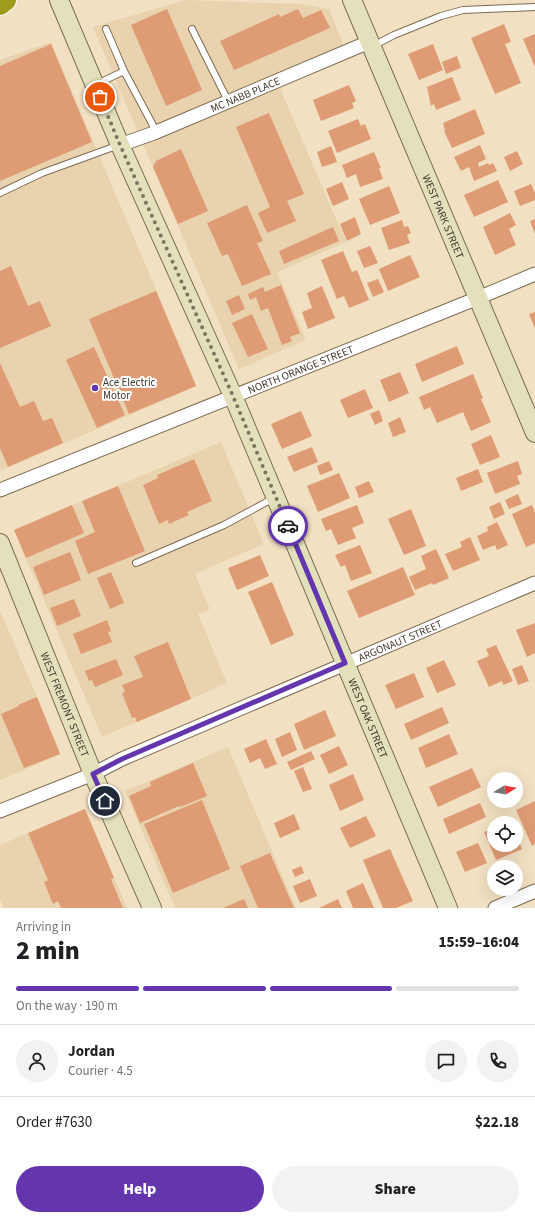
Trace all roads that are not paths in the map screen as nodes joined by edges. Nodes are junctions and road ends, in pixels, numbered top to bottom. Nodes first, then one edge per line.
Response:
1 (5, 0) edge
2 (59, 0) edge
3 (352, 0) edge
4 (0, 4) edge
5 (535, 7) edge
6 (106, 29) dead end
7 (192, 29) dead end
8 (370, 44) junction
9 (124, 71) junction
10 (95, 85) junction
11 (228, 101) junction
12 (156, 132) junction
13 (120, 145) junction
14 (0, 193) edge
15 (535, 274) edge
16 (478, 298) junction
17 (233, 396) junction
18 (535, 433) edge
19 (0, 490) edge
20 (276, 497) junction
21 (0, 543) edge
22 (136, 563) dead end
23 (535, 583) edge
24 (345, 663) junction
25 (93, 774) junction
26 (0, 811) edge
27 (535, 891) edge
28 (152, 908) edge
29 (448, 908) edge
30 (495, 908) edge

1 - 4 highway
2 - 10 street, WEST OAK STREET
3 - 8 street, WEST PARK STREET
5 - 8 lane
6 - 9 lane
7 - 11 lane
8 - 11 street, MC NABB PLACE
8 - 16 street, WEST PARK STREET
9 - 10 lane
9 - 12 lane
10 - 13 street, WEST OAK STREET
11 - 12 street, MC NABB PLACE
12 - 13 street, MC NABB PLACE
13 - 14 lane
13 - 17 street, WEST OAK STREET
15 - 16 street, NORTH ORANGE STREET
16 - 17 street, NORTH ORANGE STREET
16 - 18 street, WEST PARK STREET
17 - 19 street, NORTH ORANGE STREET
17 - 20 street, WEST OAK STREET
20 - 22 lane
20 - 24 street, WEST OAK STREET
21 - 25 street, WEST FREMONT STREET
23 - 24 street, ARGONAUT STREET
24 - 25 street, ARGONAUT STREET
24 - 29 street, WEST OAK STREET
25 - 26 street, ARGONAUT STREET
25 - 28 street, WEST FREMONT STREET
27 - 30 street

